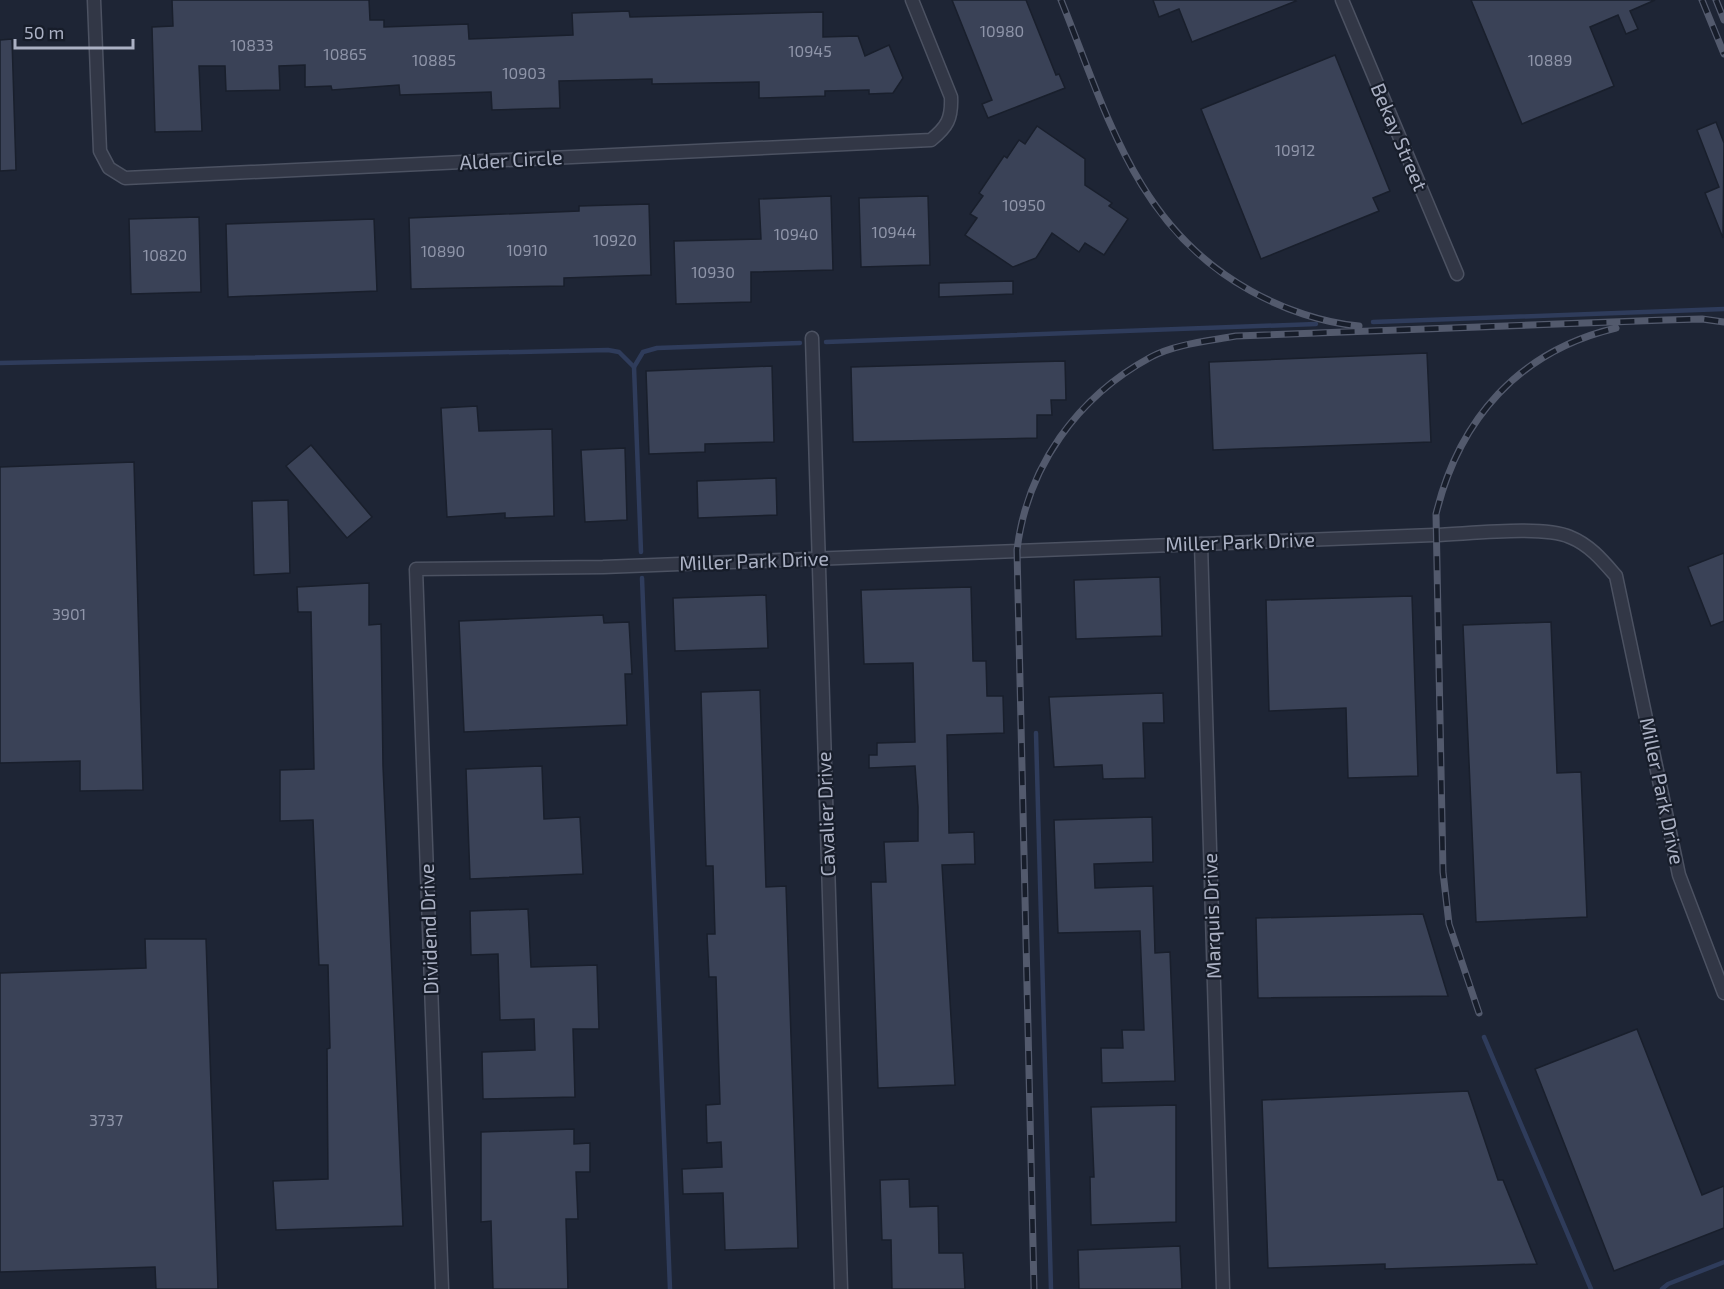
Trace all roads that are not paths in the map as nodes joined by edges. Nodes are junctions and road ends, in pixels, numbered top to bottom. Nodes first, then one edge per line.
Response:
1 (94, 0) edge
2 (912, 0) edge
3 (1342, 0) edge
4 (1456, 274) dead end
5 (812, 338) dead end
6 (1201, 544) junction
7 (819, 558) junction
8 (416, 569) joint
9 (1724, 993) edge
10 (442, 1289) edge
11 (841, 1289) edge
12 (1223, 1289) edge

1 - 2 street, Alder Circle
3 - 4 street, Bekay Street
5 - 7 street, Cavalier Drive
6 - 7 street, Miller Park Drive
6 - 9 street, Miller Park Drive
6 - 12 street, Marquis Drive
7 - 8 street, Miller Park Drive
7 - 11 street, Cavalier Drive
8 - 10 street, Dividend Drive

